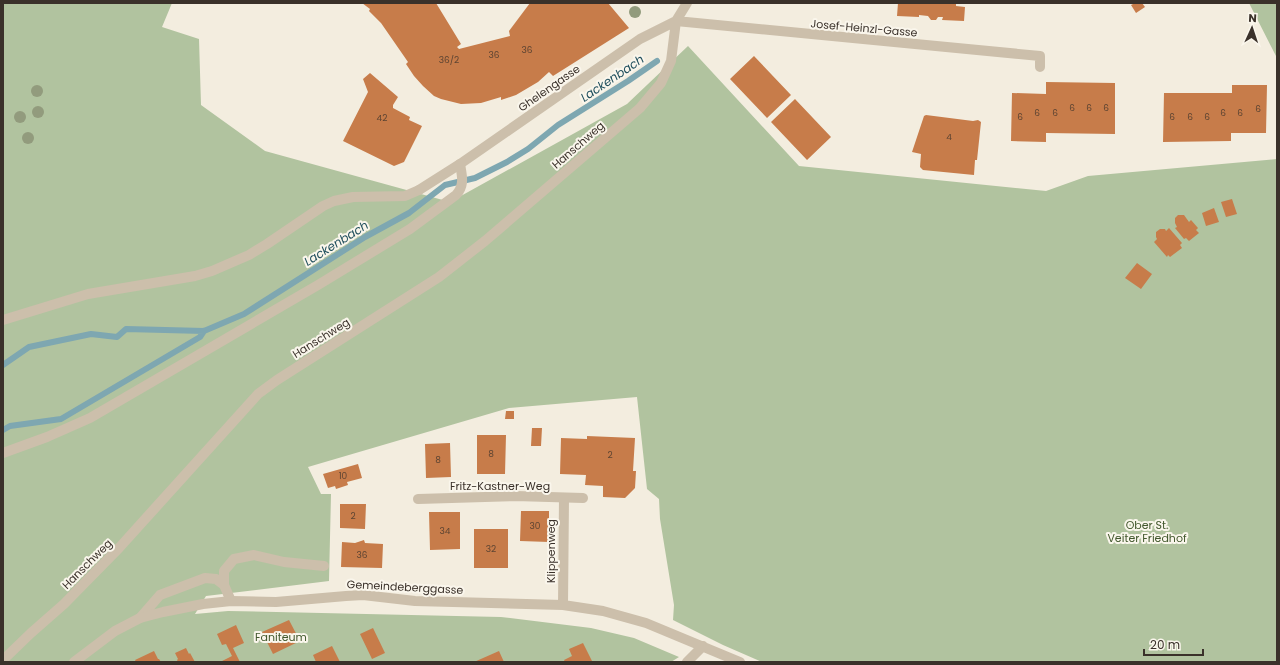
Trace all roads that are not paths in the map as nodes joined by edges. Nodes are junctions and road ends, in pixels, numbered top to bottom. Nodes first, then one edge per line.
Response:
1 (687, 3) edge
2 (676, 22) junction
3 (1040, 67) dead end
4 (460, 164) junction
5 (3, 320) edge
6 (3, 453) edge
7 (564, 498) junction
8 (583, 498) dead end
9 (418, 499) dead end
10 (324, 566) dead end
11 (224, 585) junction
12 (231, 601) junction
13 (563, 605) junction
14 (140, 618) junction
15 (703, 646) junction
16 (3, 660) edge
17 (74, 662) edge
18 (687, 662) edge
19 (740, 662) edge

1 - 2 street
2 - 3 street, Josef-Heinzl-Gasse
2 - 4 street, Ghelengasse
2 - 16 street, Hanschweg
4 - 5 street, Ghelengasse
4 - 6 street
7 - 8 street, Fritz-Kastner-Weg
7 - 9 street, Fritz-Kastner-Weg
7 - 13 street, Klippenweg
10 - 11 street
11 - 12 street
11 - 14 street
12 - 13 street, Gemeindeberggasse
12 - 14 street, Gemeindeberggasse
13 - 15 street, Gemeindeberggasse
14 - 17 street, Gemeindeberggasse
15 - 18 street
15 - 19 street, Gemeindeberggasse

